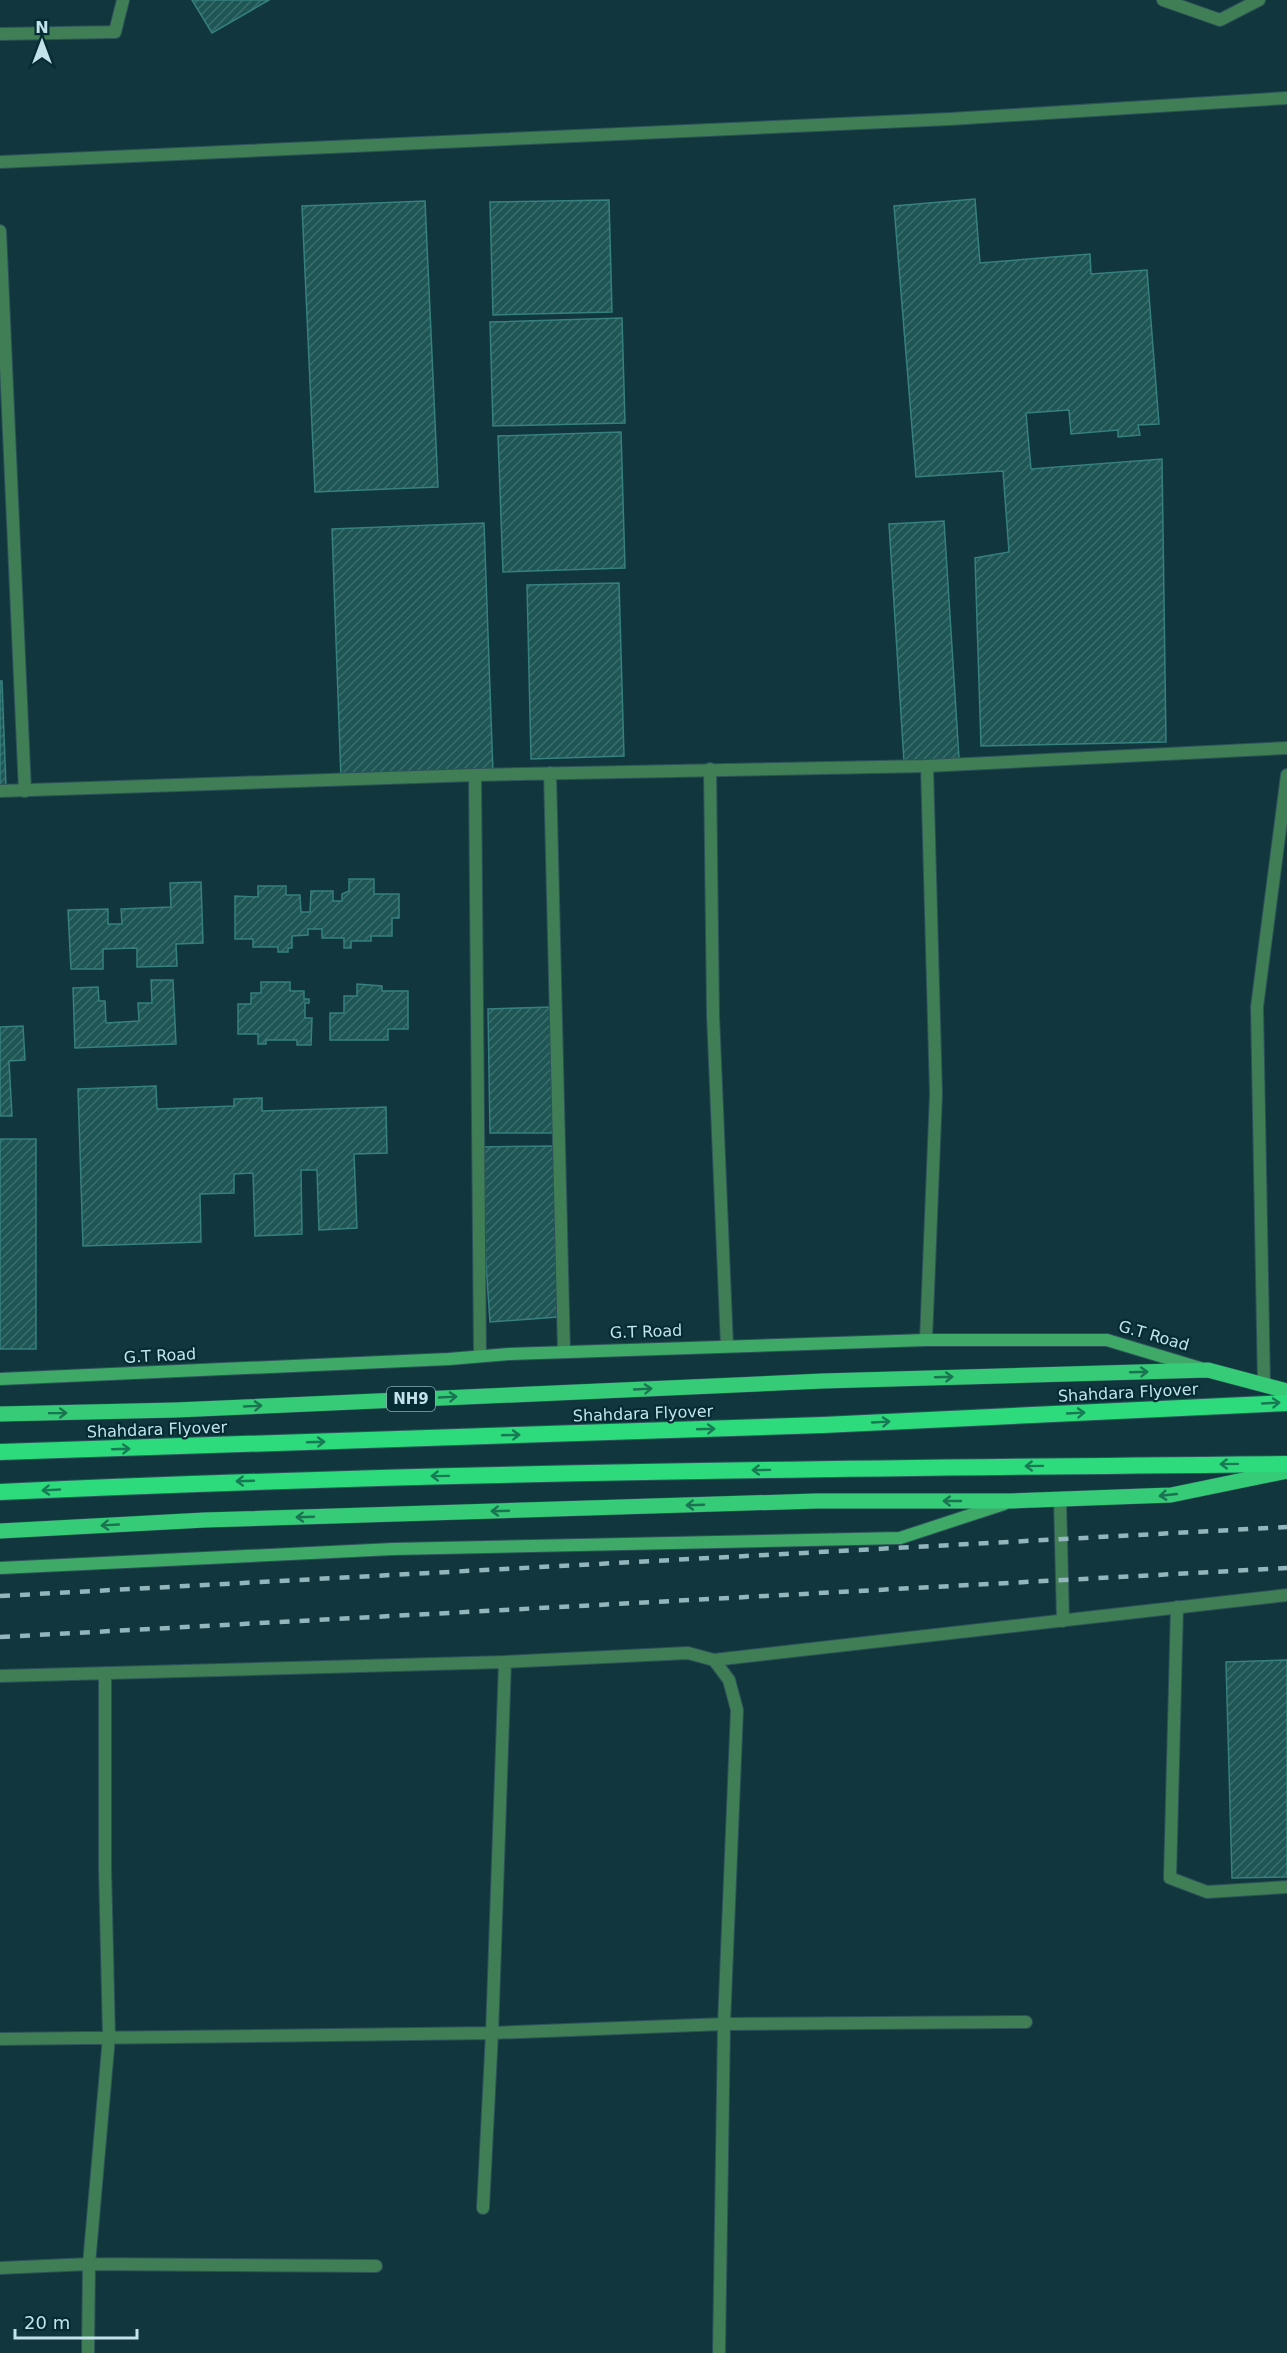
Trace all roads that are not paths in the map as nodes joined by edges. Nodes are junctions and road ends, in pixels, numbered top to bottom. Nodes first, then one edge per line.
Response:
1 (123, 0) edge
2 (1163, 0) edge
3 (1258, 0) edge
4 (0, 34) edge
5 (1287, 98) edge
6 (0, 162) edge
7 (0, 231) edge
8 (1287, 748) edge
9 (927, 766) junction
10 (710, 769) junction
11 (550, 773) junction
12 (476, 775) junction
13 (1287, 775) edge
14 (25, 791) junction
15 (0, 792) edge
16 (926, 1340) junction
17 (727, 1346) junction
18 (564, 1352) junction
19 (480, 1356) junction
20 (1208, 1370) junction
21 (0, 1379) edge
22 (1264, 1385) junction
23 (1287, 1391) edge
24 (1287, 1403) edge
25 (0, 1414) edge
26 (0, 1452) edge
27 (1287, 1464) edge
28 (1287, 1471) edge
29 (0, 1492) edge
30 (1060, 1499) junction
31 (1011, 1501) junction
32 (0, 1531) edge
33 (0, 1568) edge
34 (1287, 1595) edge
35 (1177, 1607) junction
36 (1063, 1621) junction
37 (714, 1660) junction
38 (505, 1662) junction
39 (105, 1672) junction
40 (0, 1676) edge
41 (1287, 1887) edge
42 (1026, 2022) dead end
43 (724, 2024) junction
44 (492, 2033) junction
45 (109, 2037) junction
46 (0, 2039) edge
47 (483, 2208) dead end
48 (89, 2264) junction
49 (376, 2266) dead end
50 (0, 2268) edge
51 (88, 2353) edge
52 (719, 2353) edge

1 - 4 street
2 - 3 street
5 - 6 street
7 - 14 street
8 - 9 street
9 - 10 street
9 - 16 street
10 - 11 street
10 - 17 street
11 - 12 street
11 - 18 street
12 - 14 street
12 - 19 street
13 - 22 street
14 - 15 street
16 - 17 main road, G.T Road
16 - 20 main road, G.T Road
17 - 18 main road, G.T Road
18 - 19 main road, G.T Road
19 - 21 main road, G.T Road
20 - 22 main road, G.T Road
25 -> 20 main road, Shahdara Flyover / NH9
22 - 23 main road, G.T Road
26 -> 24 highway, Shahdara Flyover
27 -> 29 highway
28 -> 30 main road
30 - 31 main road
30 - 36 street
31 -> 32 main road
31 - 33 main road
34 - 35 street
35 - 36 street
35 - 41 street
36 - 37 street
37 - 38 street
37 - 43 street
38 - 39 street
38 - 44 street
39 - 40 street
39 - 45 street
42 - 43 street
43 - 44 street
43 - 52 street
44 - 45 street
44 - 47 street
45 - 46 street
45 - 48 street
48 - 49 street
48 - 50 street
48 - 51 street

